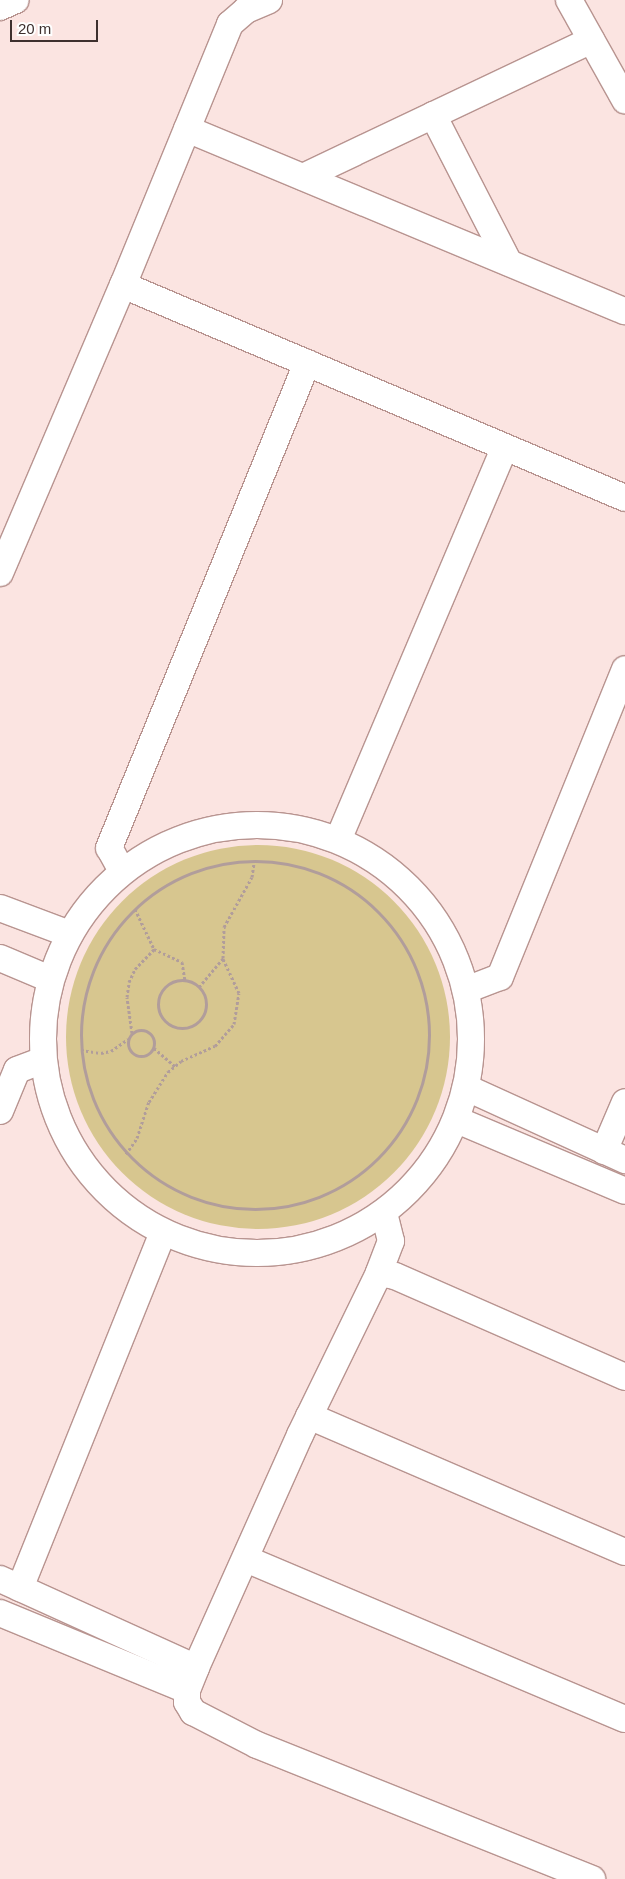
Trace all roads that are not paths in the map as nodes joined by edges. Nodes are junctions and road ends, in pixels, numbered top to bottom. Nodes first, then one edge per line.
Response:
1 (16, 0) edge
2 (269, 0) edge
3 (569, 0) edge
4 (0, 7) edge
5 (591, 40) junction
6 (625, 100) edge
7 (433, 114) junction
8 (187, 128) junction
9 (303, 177) junction
10 (509, 263) junction
11 (123, 285) junction
12 (625, 311) edge
13 (307, 363) junction
14 (504, 448) junction
15 (625, 498) edge
16 (0, 572) edge
17 (625, 669) edge
18 (338, 840) junction
19 (122, 871) junction
20 (0, 908) edge
21 (69, 934) junction
22 (0, 958) edge
23 (50, 979) junction
24 (466, 990) junction
25 (40, 1061) junction
26 (467, 1088) junction
27 (625, 1102) edge
28 (0, 1111) edge
29 (457, 1120) junction
30 (615, 1156) edge
31 (625, 1191) edge
32 (384, 1213) junction
33 (163, 1233) junction
34 (379, 1273) junction
35 (625, 1377) edge
36 (310, 1416) junction
37 (625, 1552) edge
38 (246, 1559) junction
39 (10, 1584) edge
40 (0, 1613) edge
41 (192, 1679) junction
42 (625, 1718) edge
43 (592, 1879) edge

1 - 4 street
2 - 8 street
3 - 5 street
5 - 6 street
5 - 7 street
7 - 9 street
7 - 10 street
8 - 9 street
8 - 11 street
9 - 10 street
10 - 12 street
11 - 13 street
11 - 16 street
13 - 14 street
13 - 19 street
14 - 15 street
14 - 18 street
17 - 24 street
18 - 19 street
18 - 24 street
19 - 21 street
20 - 21 street
21 - 23 street
22 - 23 street
23 - 25 street
24 - 26 street
25 - 28 street
25 - 33 street
26 - 29 street
26 - 30 street
27 - 30 street
29 - 31 street
29 - 32 street
32 - 33 street
32 - 34 street
33 - 39 street
34 - 35 street
34 - 36 street
36 - 37 street
36 - 38 street
38 - 41 street
38 - 42 street
39 - 41 street
40 - 41 street
41 - 43 street

